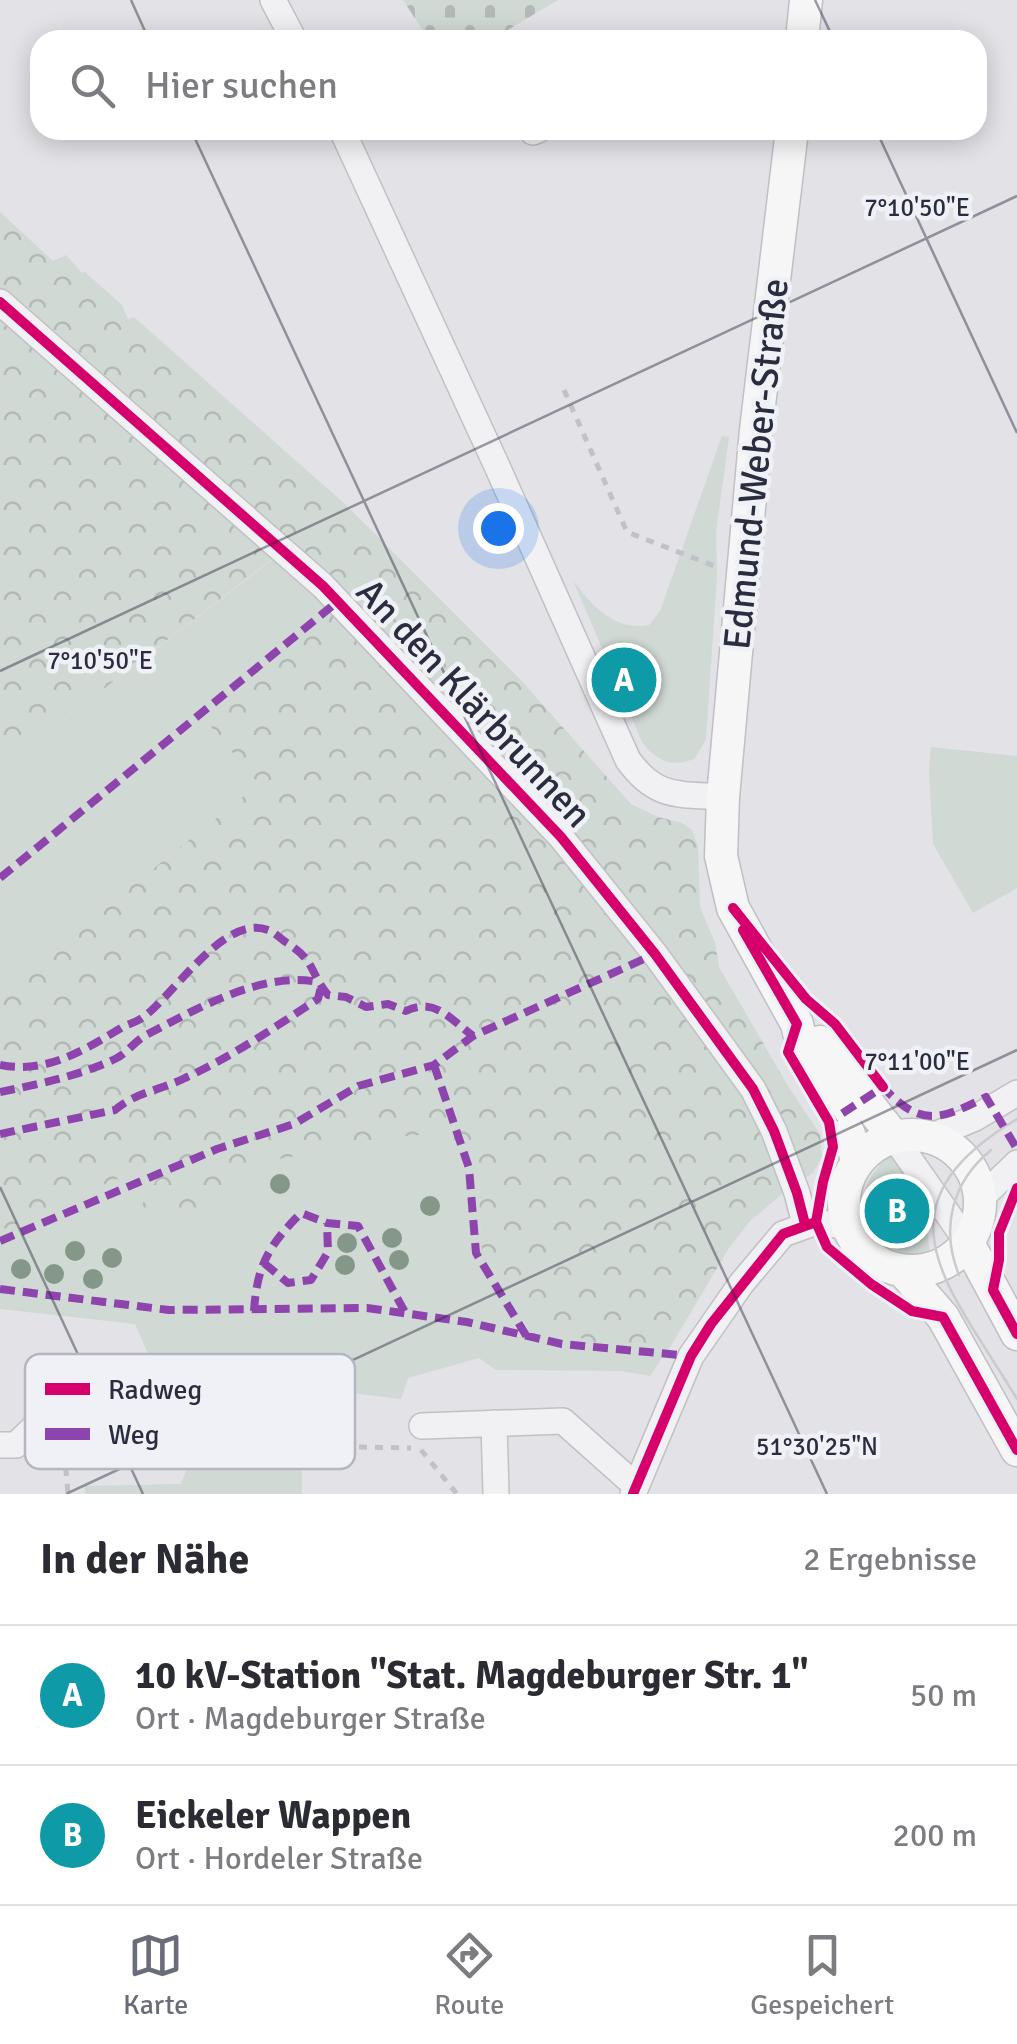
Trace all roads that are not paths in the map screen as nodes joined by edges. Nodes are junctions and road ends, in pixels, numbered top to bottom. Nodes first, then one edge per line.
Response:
1 (272, 0) edge
2 (806, 0) edge
3 (288, 30) edge
4 (803, 30) edge
5 (347, 140) edge
6 (791, 140) edge
7 (0, 302) edge
8 (723, 798) junction
9 (796, 1024) junction
10 (1017, 1093) edge
11 (930, 1137) junction
12 (894, 1138) junction
13 (857, 1163) junction
14 (1017, 1164) edge
15 (980, 1198) junction
16 (805, 1224) junction
17 (848, 1227) junction
18 (968, 1243) junction
19 (902, 1271) junction
20 (1017, 1334) edge
21 (494, 1423) junction
22 (422, 1426) dead end
23 (25, 1436) edge
24 (0, 1445) edge
25 (1017, 1450) edge
26 (635, 1490) edge
27 (496, 1494) edge

1 - 3 street
2 - 4 main road
5 - 8 street
6 - 8 main road, Edmund-Weber-Straße
7 - 16 street, An den Klärbrunnen
8 - 9 main road, Edmund-Weber-Straße
9 - 12 main road
9 - 13 main road
10 - 11 street
11 - 12 main road
11 - 15 main road
12 - 13 main road
12 - 18 street
13 - 17 main road
14 - 15 street
15 - 18 main road
16 - 17 street
16 - 26 street
17 - 19 main road
18 - 19 main road
18 - 20 main road
19 - 25 main road
21 - 22 street
21 - 26 street
21 - 27 street
23 - 24 street

